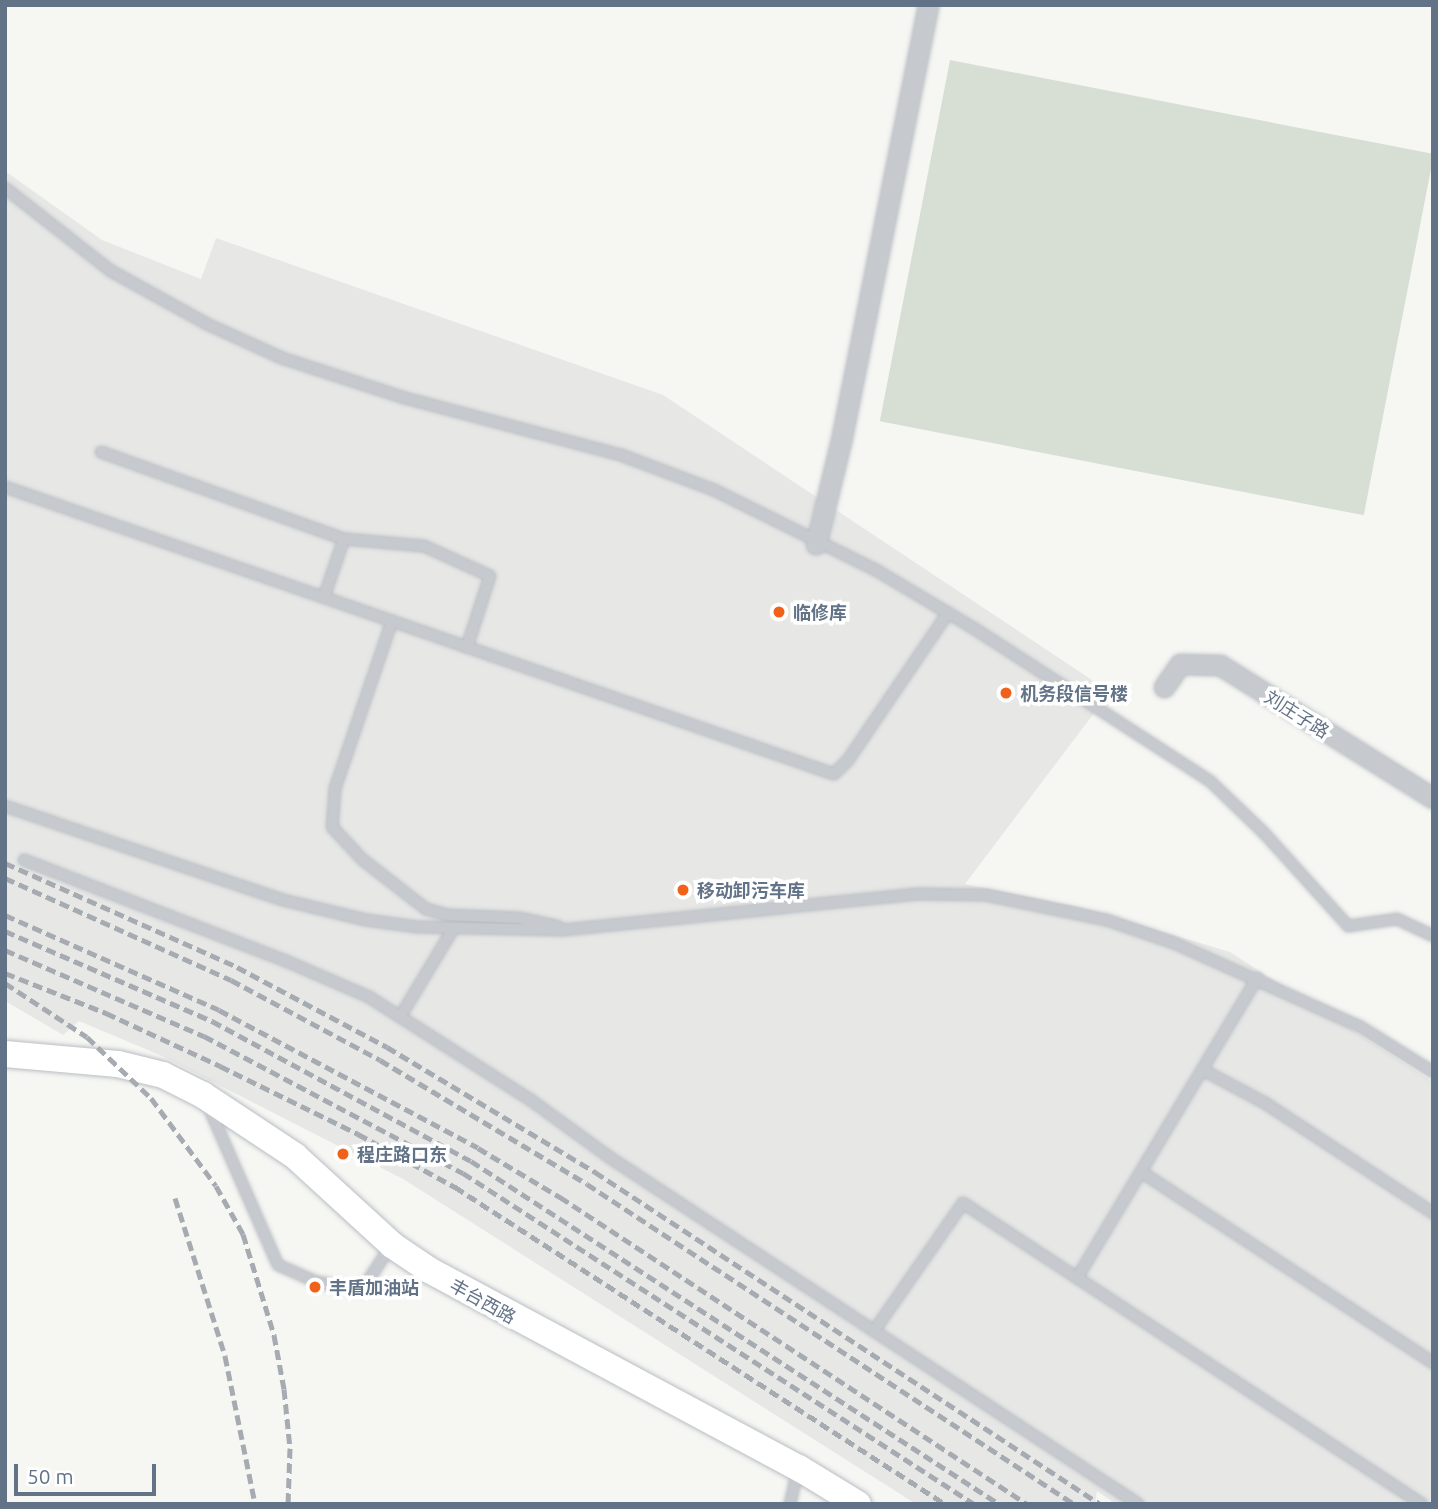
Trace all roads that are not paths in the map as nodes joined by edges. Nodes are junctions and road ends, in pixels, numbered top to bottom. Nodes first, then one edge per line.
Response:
1 (928, 5) edge
2 (5, 188) edge
3 (101, 452) dead end
4 (5, 487) edge
5 (344, 539) junction
6 (816, 544) junction
7 (324, 597) junction
8 (948, 613) junction
9 (392, 621) junction
10 (467, 647) junction
11 (1164, 687) dead end
12 (1433, 798) edge
13 (5, 806) edge
14 (24, 860) dead end
15 (453, 929) junction
16 (563, 930) junction
17 (1433, 936) edge
18 (1257, 978) junction
19 (400, 1017) junction
20 (5, 1054) edge
21 (1203, 1070) junction
22 (1433, 1072) edge
23 (203, 1095) junction
24 (1143, 1173) junction
25 (1433, 1213) edge
26 (392, 1245) junction
27 (1077, 1278) junction
28 (874, 1331) junction
29 (1433, 1363) edge
30 (799, 1468) junction
31 (790, 1504) edge
32 (858, 1504) edge
33 (1138, 1504) edge
34 (1422, 1504) edge

1 - 6 street
2 - 6 lane
3 - 5 lane
4 - 7 lane
5 - 7 lane
5 - 10 lane
6 - 8 lane
7 - 9 lane
8 - 10 lane
8 - 17 lane
9 - 10 lane
9 - 16 lane
11 - 12 street, 刘庄子路
13 - 15 lane
14 - 19 lane
15 - 16 lane
15 - 19 lane
16 - 18 lane
18 - 21 lane
18 - 22 lane
19 - 28 lane
20 - 23 main road, 丰台西路
21 - 24 lane
21 - 25 lane
23 - 26 main road, 丰台西路
23 - 26 lane
24 - 27 lane
24 - 29 lane
26 - 30 main road, 丰台西路
27 - 28 lane
27 - 34 lane
28 - 33 lane
30 - 31 lane
30 - 32 main road, 丰台西路

